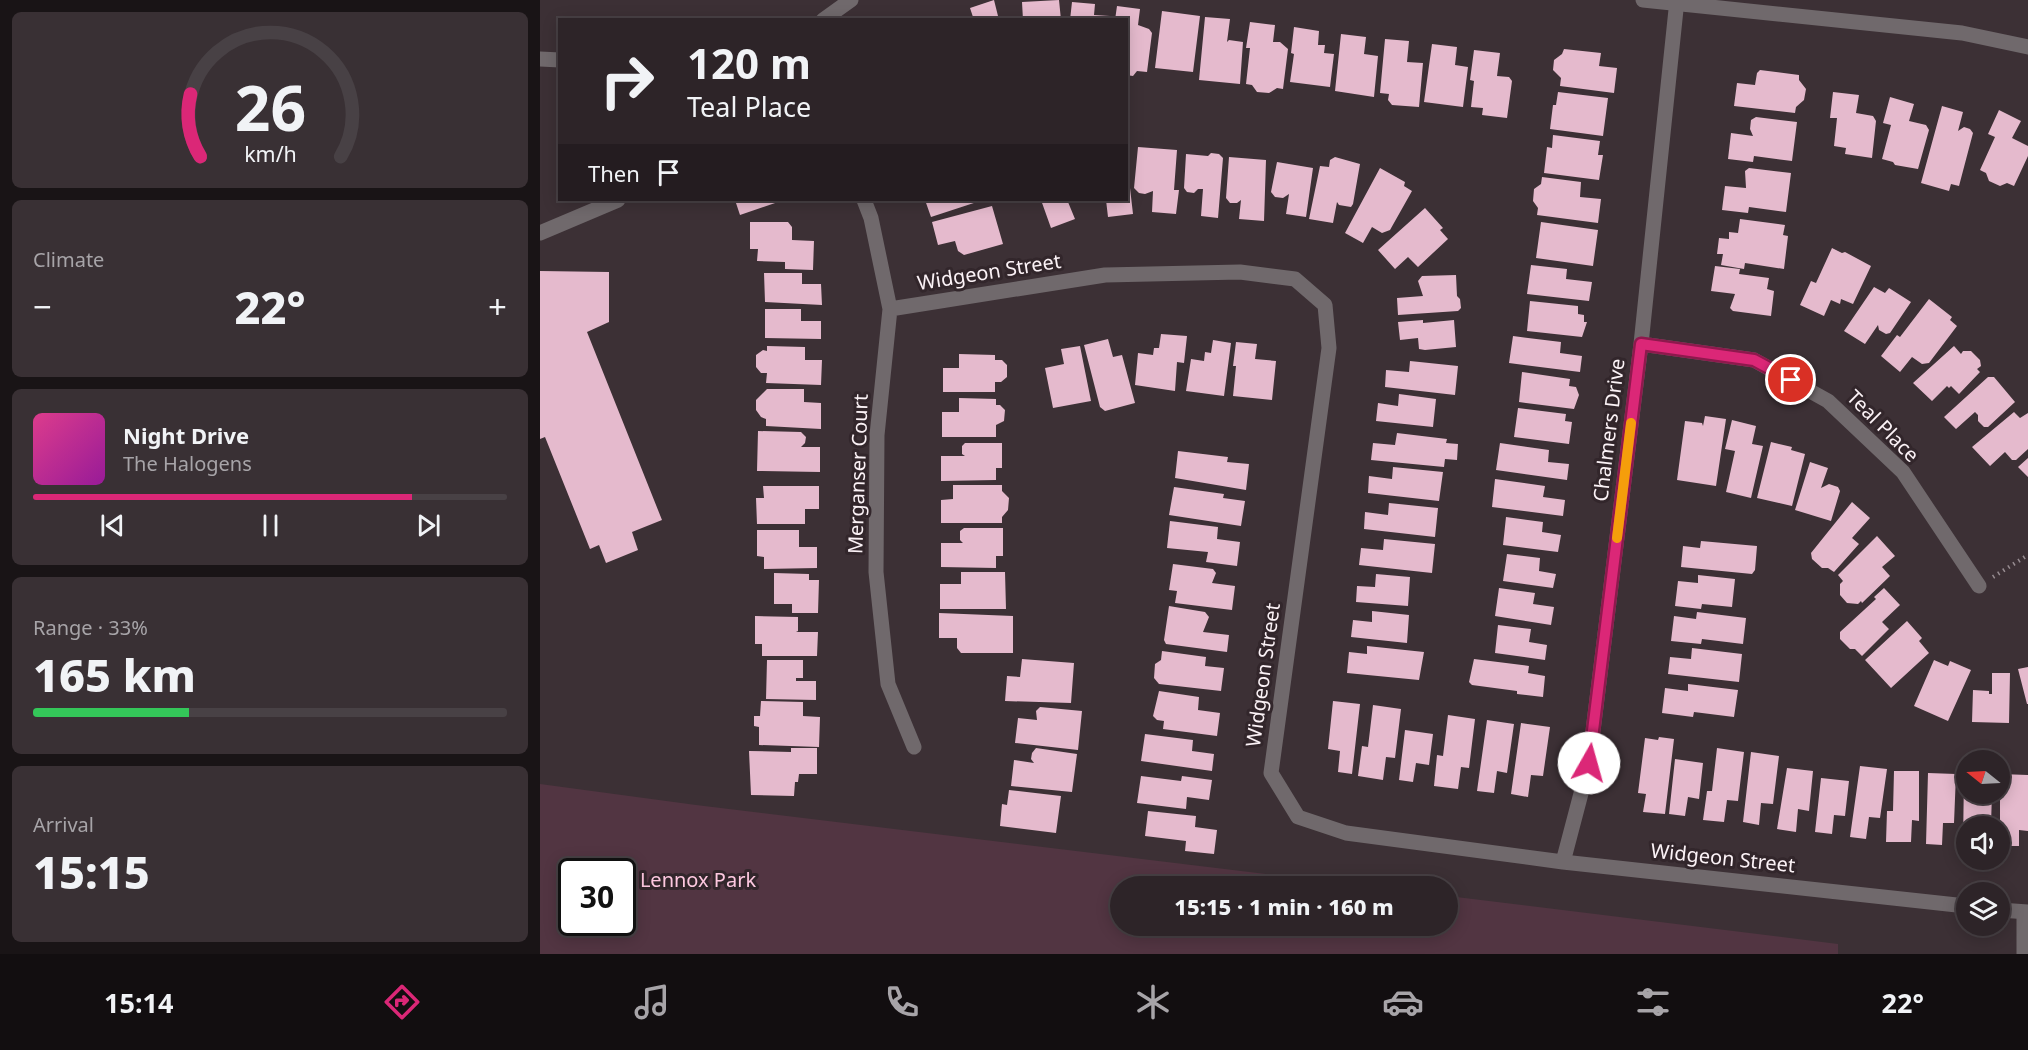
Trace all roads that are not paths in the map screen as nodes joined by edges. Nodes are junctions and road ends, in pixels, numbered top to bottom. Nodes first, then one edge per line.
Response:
1 (851, 0) edge
2 (1644, 0) edge
3 (1677, 2) edge
4 (827, 18) edge
5 (2028, 47) edge
6 (540, 59) edge
7 (558, 60) edge
8 (616, 201) edge
9 (864, 201) edge
10 (540, 232) edge
11 (890, 309) junction
12 (1641, 344) junction
13 (1979, 586) road end
14 (914, 747) dead end
15 (1563, 862) junction
16 (1956, 905) edge
17 (2010, 911) edge
18 (2026, 913) edge
19 (2024, 954) edge

1 - 4 street
2 - 3 street
3 - 5 street
3 - 12 street, Chalmers Drive
6 - 7 street
8 - 10 street
9 - 11 street, Merganser Court
11 - 14 street, Merganser Court
11 - 15 street, Widgeon Street
12 - 13 street, Teal Place
12 - 15 street, Chalmers Drive
15 - 16 street, Widgeon Street
17 - 18 street
18 - 19 street

